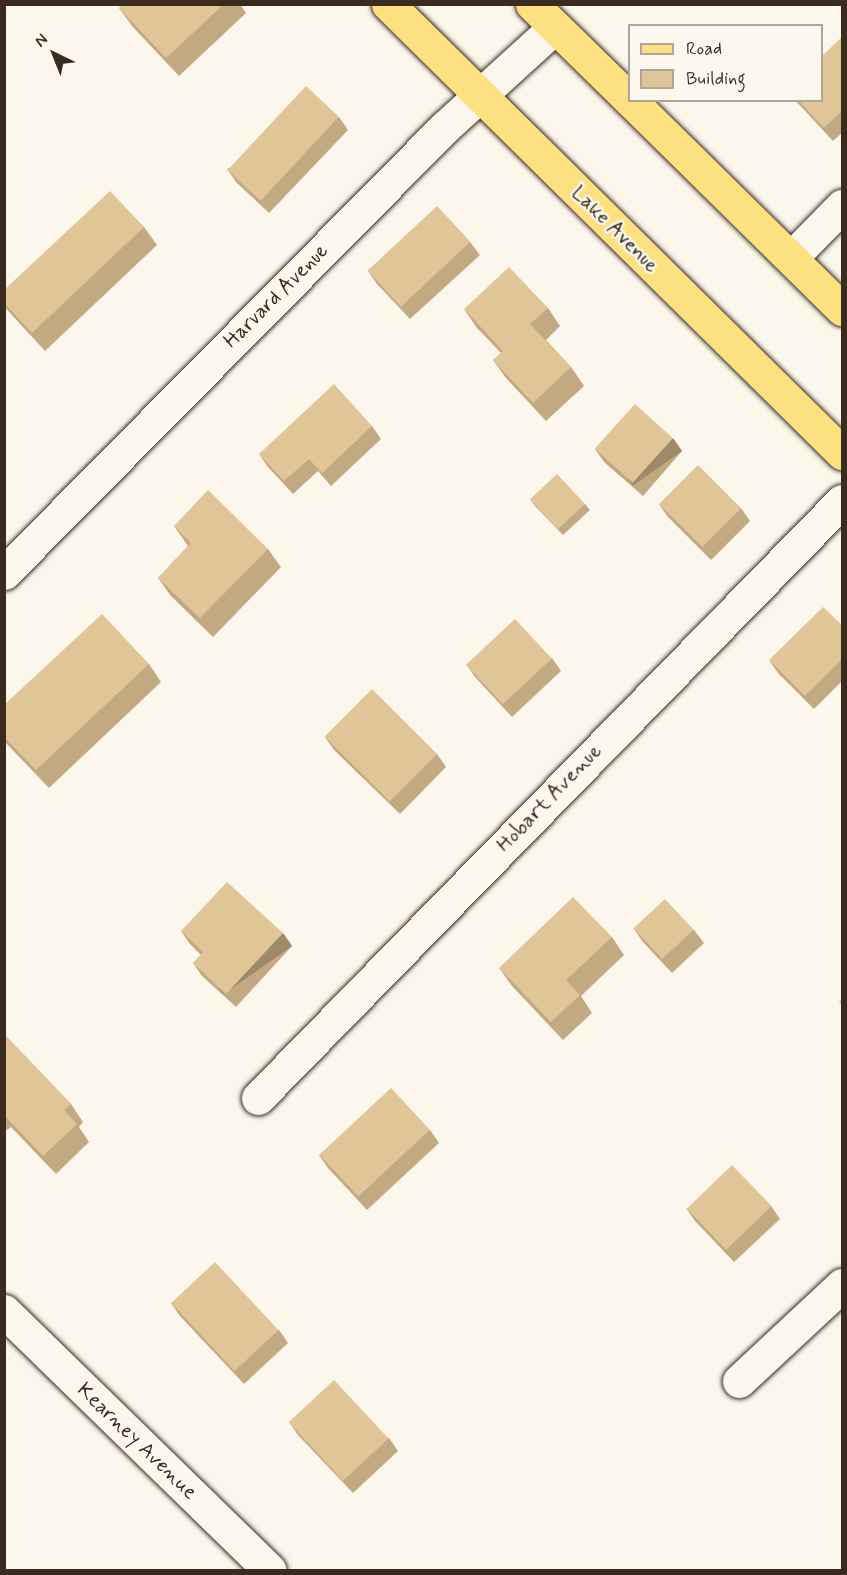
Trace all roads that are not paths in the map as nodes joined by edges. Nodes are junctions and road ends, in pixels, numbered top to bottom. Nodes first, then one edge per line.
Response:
1 (388, 4) edge
2 (544, 16) edge
3 (480, 96) junction
4 (628, 98) edge
5 (632, 102) edge
6 (843, 206) edge
7 (791, 258) junction
8 (843, 309) edge
9 (843, 453) edge
10 (843, 501) edge
11 (4, 573) edge
12 (258, 1098) dead end
13 (843, 1285) edge
14 (4, 1311) edge
15 (739, 1381) dead end
16 (269, 1570) edge

1 - 3 main road, Lake Avenue
2 - 3 street, Harvard Avenue
2 - 4 main road
3 - 9 main road, Lake Avenue
3 - 11 street, Harvard Avenue
5 - 7 main road
6 - 7 street
7 - 8 main road
10 - 12 street, Hobart Avenue
13 - 15 street
14 - 16 street, Kearney Avenue

